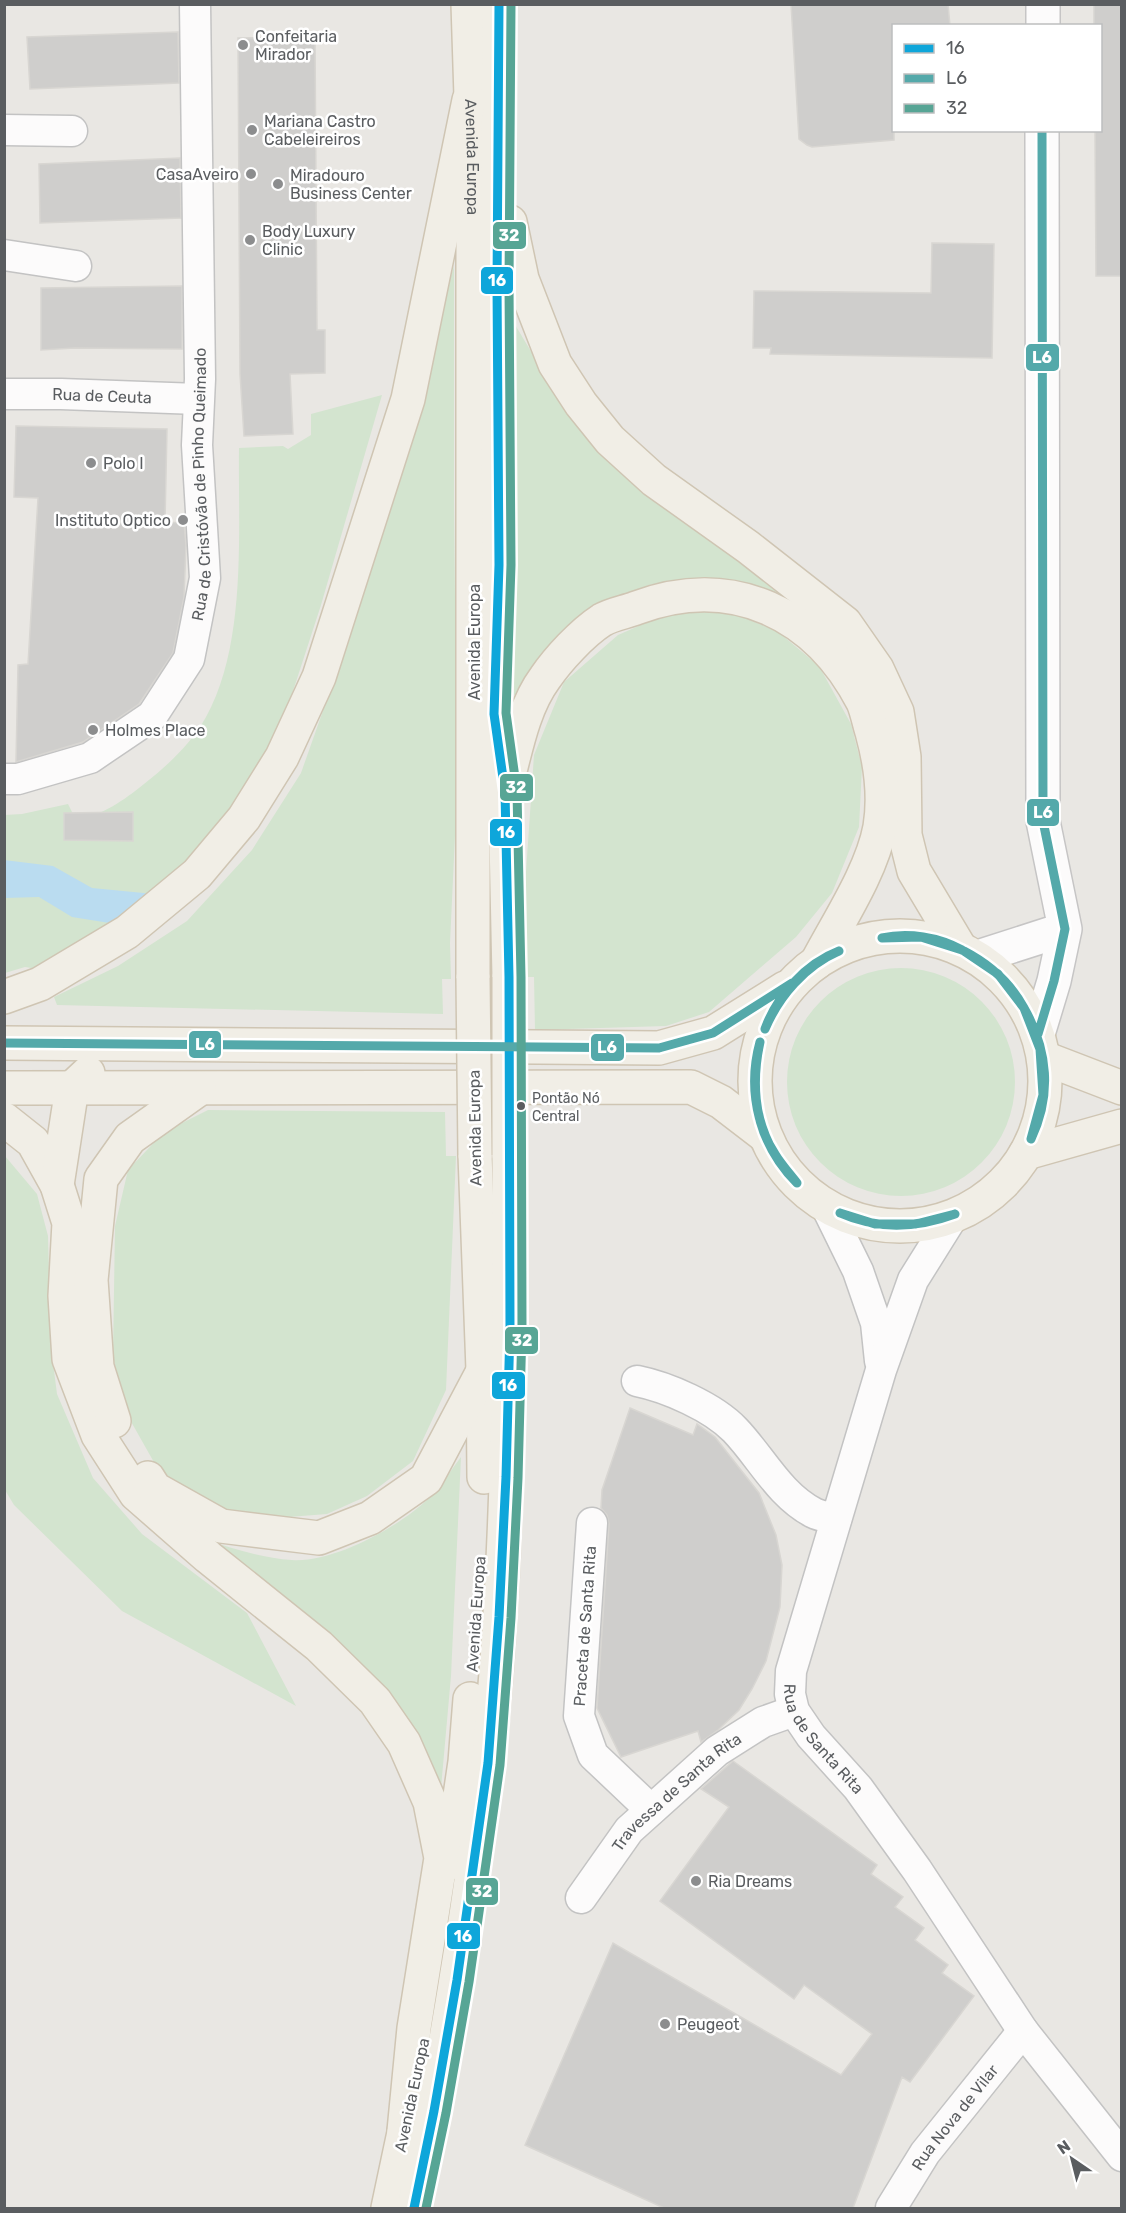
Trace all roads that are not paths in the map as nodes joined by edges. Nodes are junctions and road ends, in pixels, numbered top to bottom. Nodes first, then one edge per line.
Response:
1 (195, 4) edge
2 (468, 4) edge
3 (499, 4) edge
4 (1043, 4) edge
5 (1043, 24) edge
6 (469, 100) junction
7 (4, 130) edge
8 (72, 131) dead end
9 (1042, 132) edge
10 (498, 164) junction
11 (4, 255) edge
12 (76, 266) dead end
13 (4, 394) edge
14 (198, 399) junction
15 (4, 779) edge
16 (506, 792) junction
17 (1065, 929) junction
18 (969, 953) junction
19 (817, 962) junction
20 (792, 983) junction
21 (4, 997) edge
22 (4, 1042) edge
23 (165, 1044) junction
24 (1041, 1046) junction
25 (4, 1088) edge
26 (72, 1088) junction
27 (1122, 1088) edge
28 (199, 1089) junction
29 (4, 1119) edge
30 (1122, 1126) edge
31 (764, 1135) junction
32 (1026, 1153) junction
33 (57, 1185) junction
34 (827, 1208) junction
35 (954, 1216) junction
36 (483, 1370) junction
37 (881, 1370) junction
38 (637, 1381) dead end
39 (836, 1519) junction
40 (592, 1523) dead end
41 (794, 1712) junction
42 (651, 1810) junction
43 (581, 1898) dead end
44 (1023, 2031) junction
45 (404, 2131) junction
46 (1122, 2156) edge
47 (388, 2208) edge
48 (414, 2208) edge
49 (891, 2208) edge

1 - 14 street, Rua de Cristóvão de Pinho Queimado
2 - 6 main road, Avenida Europa
3 - 10 main road, Avenida Europa
4 - 5 street
6 - 21 main road
6 - 36 main road, Avenida Europa, bridge
7 - 8 street
9 - 17 street
10 - 16 main road, Avenida Europa
10 - 18 main road
11 - 12 street
13 - 14 street, Rua de Ceuta
14 - 15 street, Rua de Cristóvão de Pinho Queimado
16 - 19 main road
16 - 48 main road, Avenida Europa, bridge
17 - 18 street
17 - 24 street
18 - 19 main road
18 - 24 main road
19 - 20 main road
20 - 23 main road
20 - 31 main road
22 - 23 main road
23 - 26 main road
24 - 27 main road
24 - 32 main road
25 - 26 main road
26 - 28 main road
26 - 33 main road
28 - 31 main road
28 - 36 main road
29 - 33 main road
30 - 32 main road
31 - 34 main road
32 - 35 main road
33 - 45 main road
34 - 35 main road
34 - 37 street, Rua de Santa Rita
35 - 37 street, Rua de Santa Rita
36 - 45 main road, Avenida Europa
37 - 39 street, Rua de Santa Rita
38 - 39 street
39 - 41 street, Rua de Santa Rita
40 - 42 street, Praceta de Santa Rita
41 - 42 street, Travessa de Santa Rita
41 - 44 street, Rua de Santa Rita
42 - 43 street, Travessa de Santa Rita
44 - 46 street, Rua de Santa Rita
44 - 49 street, Rua Nova de Vilar
45 - 47 main road, Avenida Europa

